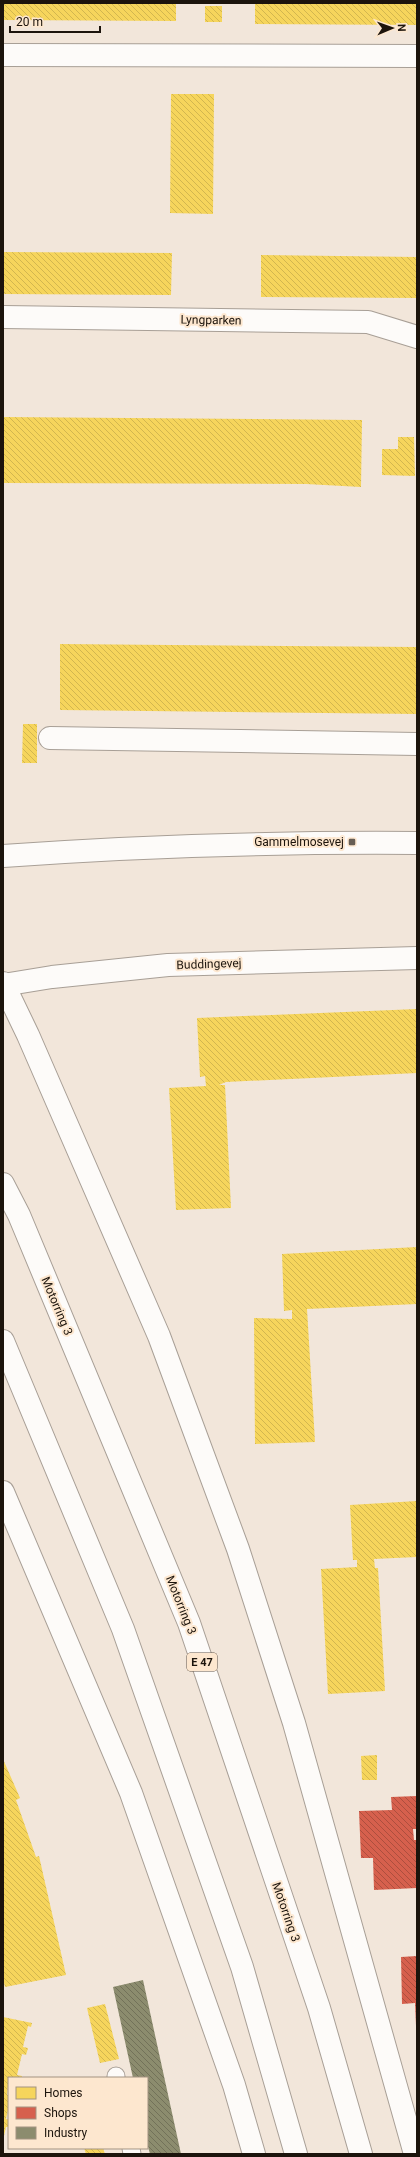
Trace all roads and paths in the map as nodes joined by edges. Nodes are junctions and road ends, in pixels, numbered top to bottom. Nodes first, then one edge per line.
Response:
1 (3, 55) edge
2 (417, 56) edge
3 (3, 317) edge
4 (417, 338) edge
5 (50, 738) dead end
6 (417, 744) edge
7 (417, 843) edge
8 (3, 856) edge
9 (417, 958) edge
10 (3, 984) edge
11 (3, 1184) edge
12 (3, 1341) edge
13 (3, 1492) edge
14 (254, 2154) edge
15 (296, 2154) edge
16 (361, 2154) edge
17 (415, 2154) edge

1 - 2 main road
3 - 4 main road, Lyngparken
5 - 6 main road
7 - 8 main road
9 - 10 main road, Buddingevej
10 - 17 main road
11 - 16 main road, Motorring 3 / E 47
12 - 15 main road
13 - 14 main road

